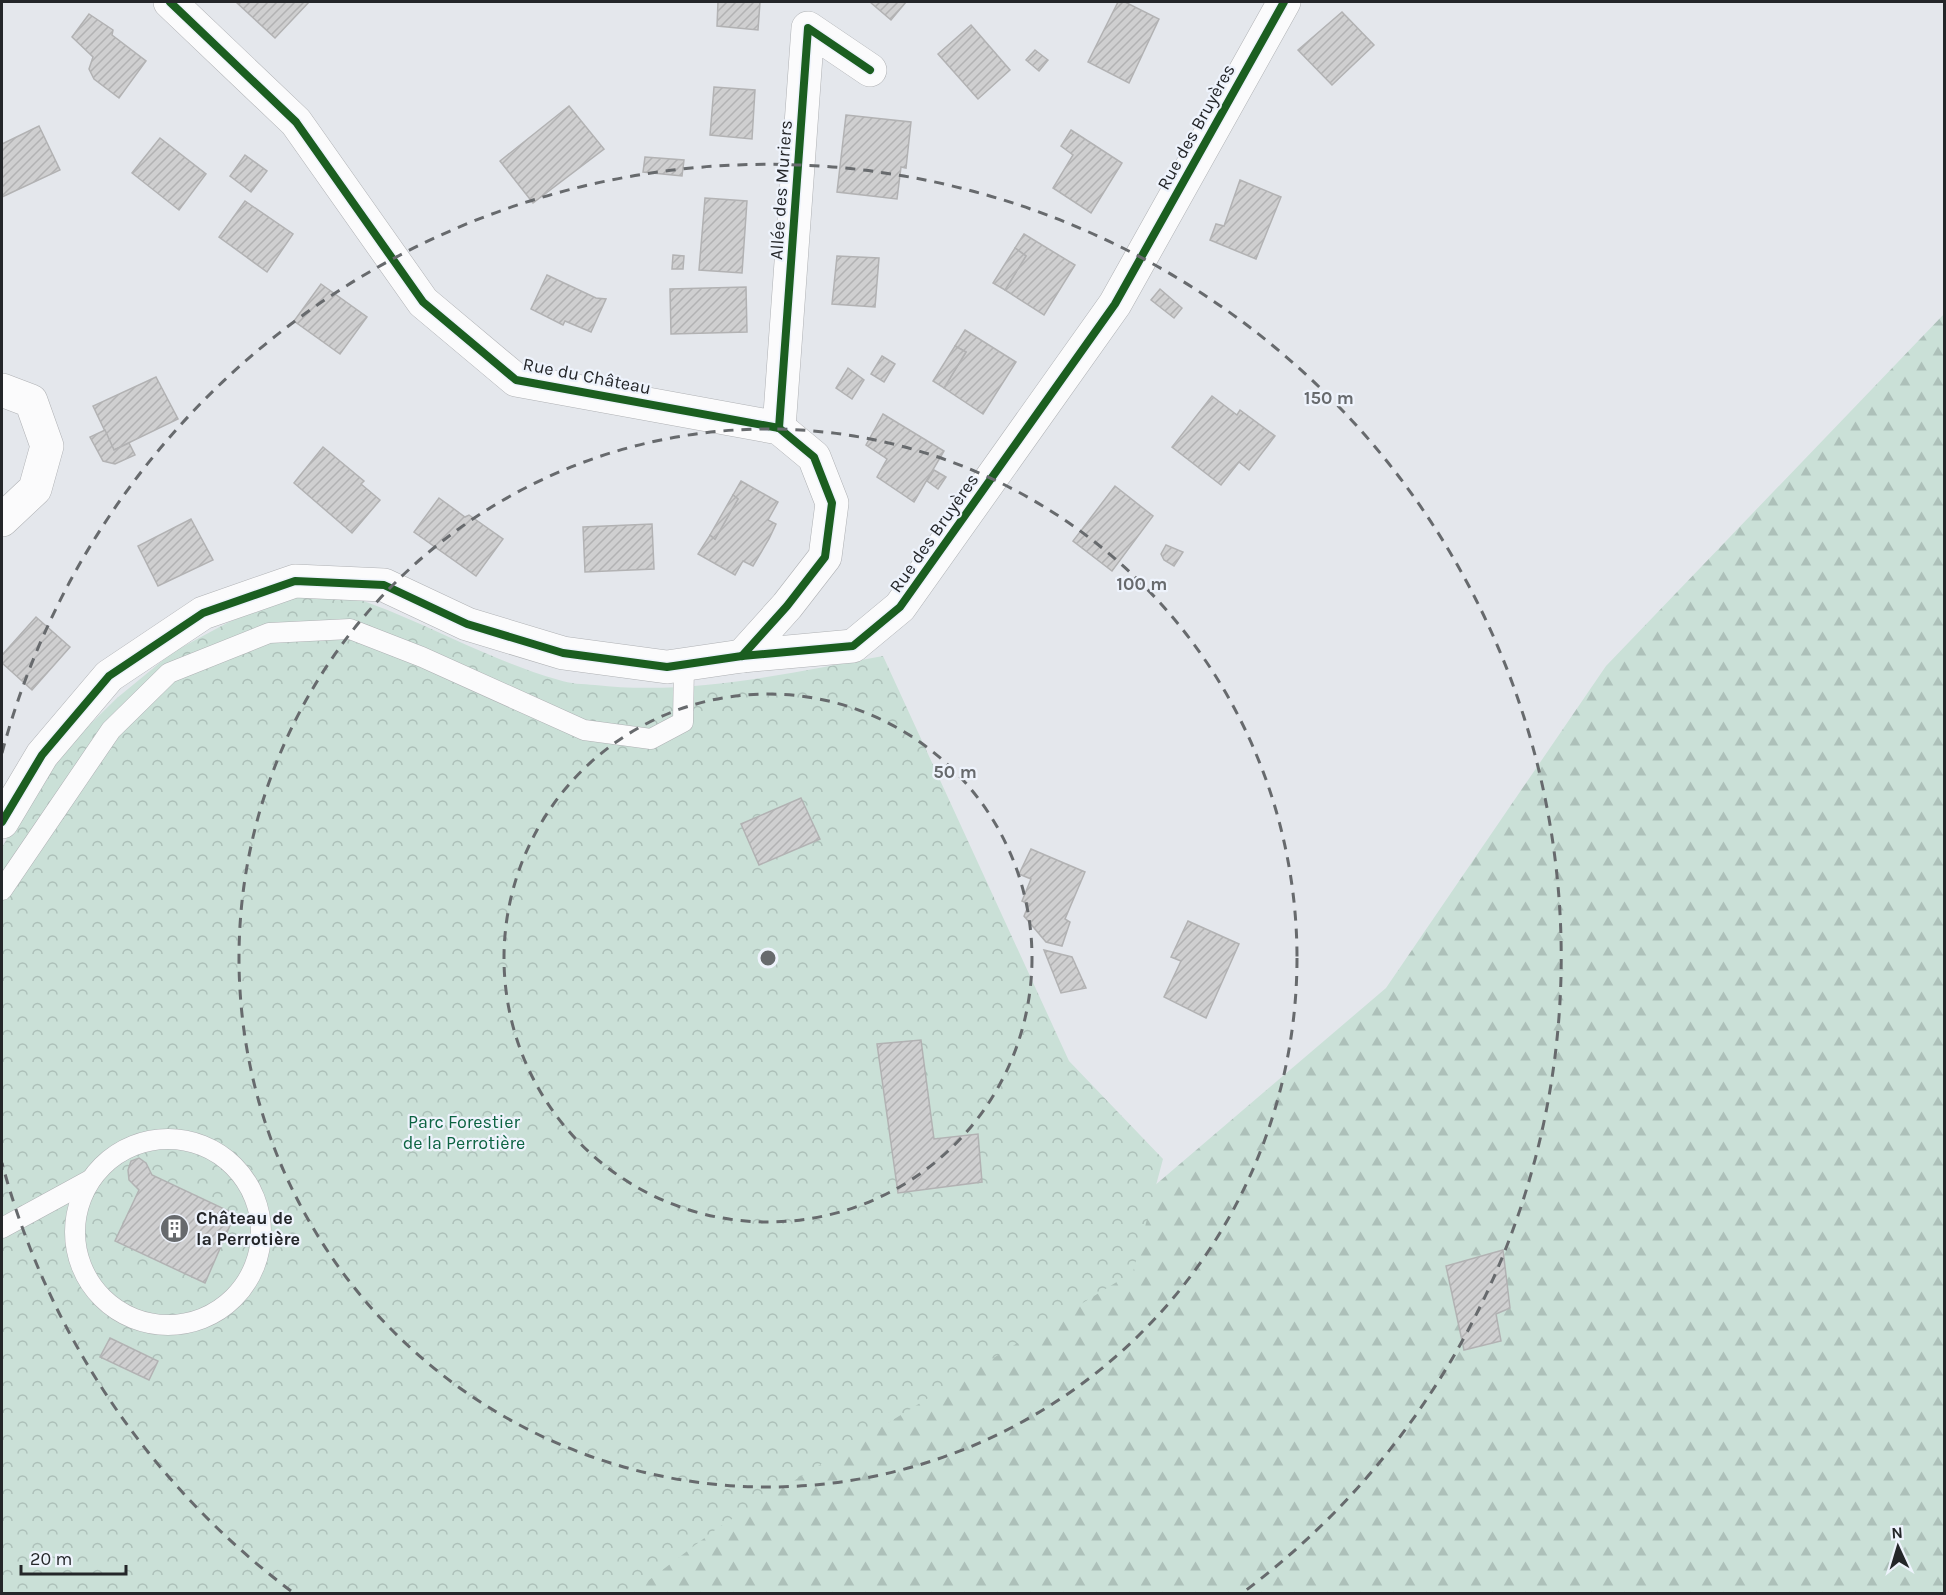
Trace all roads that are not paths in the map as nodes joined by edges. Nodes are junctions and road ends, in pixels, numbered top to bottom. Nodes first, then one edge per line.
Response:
1 (170, 2) edge
2 (1284, 2) edge
3 (870, 70) dead end
4 (2, 390) edge
5 (778, 428) junction
6 (2, 520) edge
7 (742, 656) junction
8 (684, 665) junction
9 (2, 822) edge
10 (2, 890) edge
11 (90, 1180) junction
12 (2, 1228) edge

1 - 5 street, Rue du Château
2 - 7 street, Rue des Bruyères
3 - 5 street, Allée des Muriers
4 - 6 street
5 - 7 street, Rue du Château
7 - 8 street, Rue des Bruyères
8 - 9 street, Rue des Bruyères
8 - 10 lane
11 - 11 lane
11 - 12 lane

